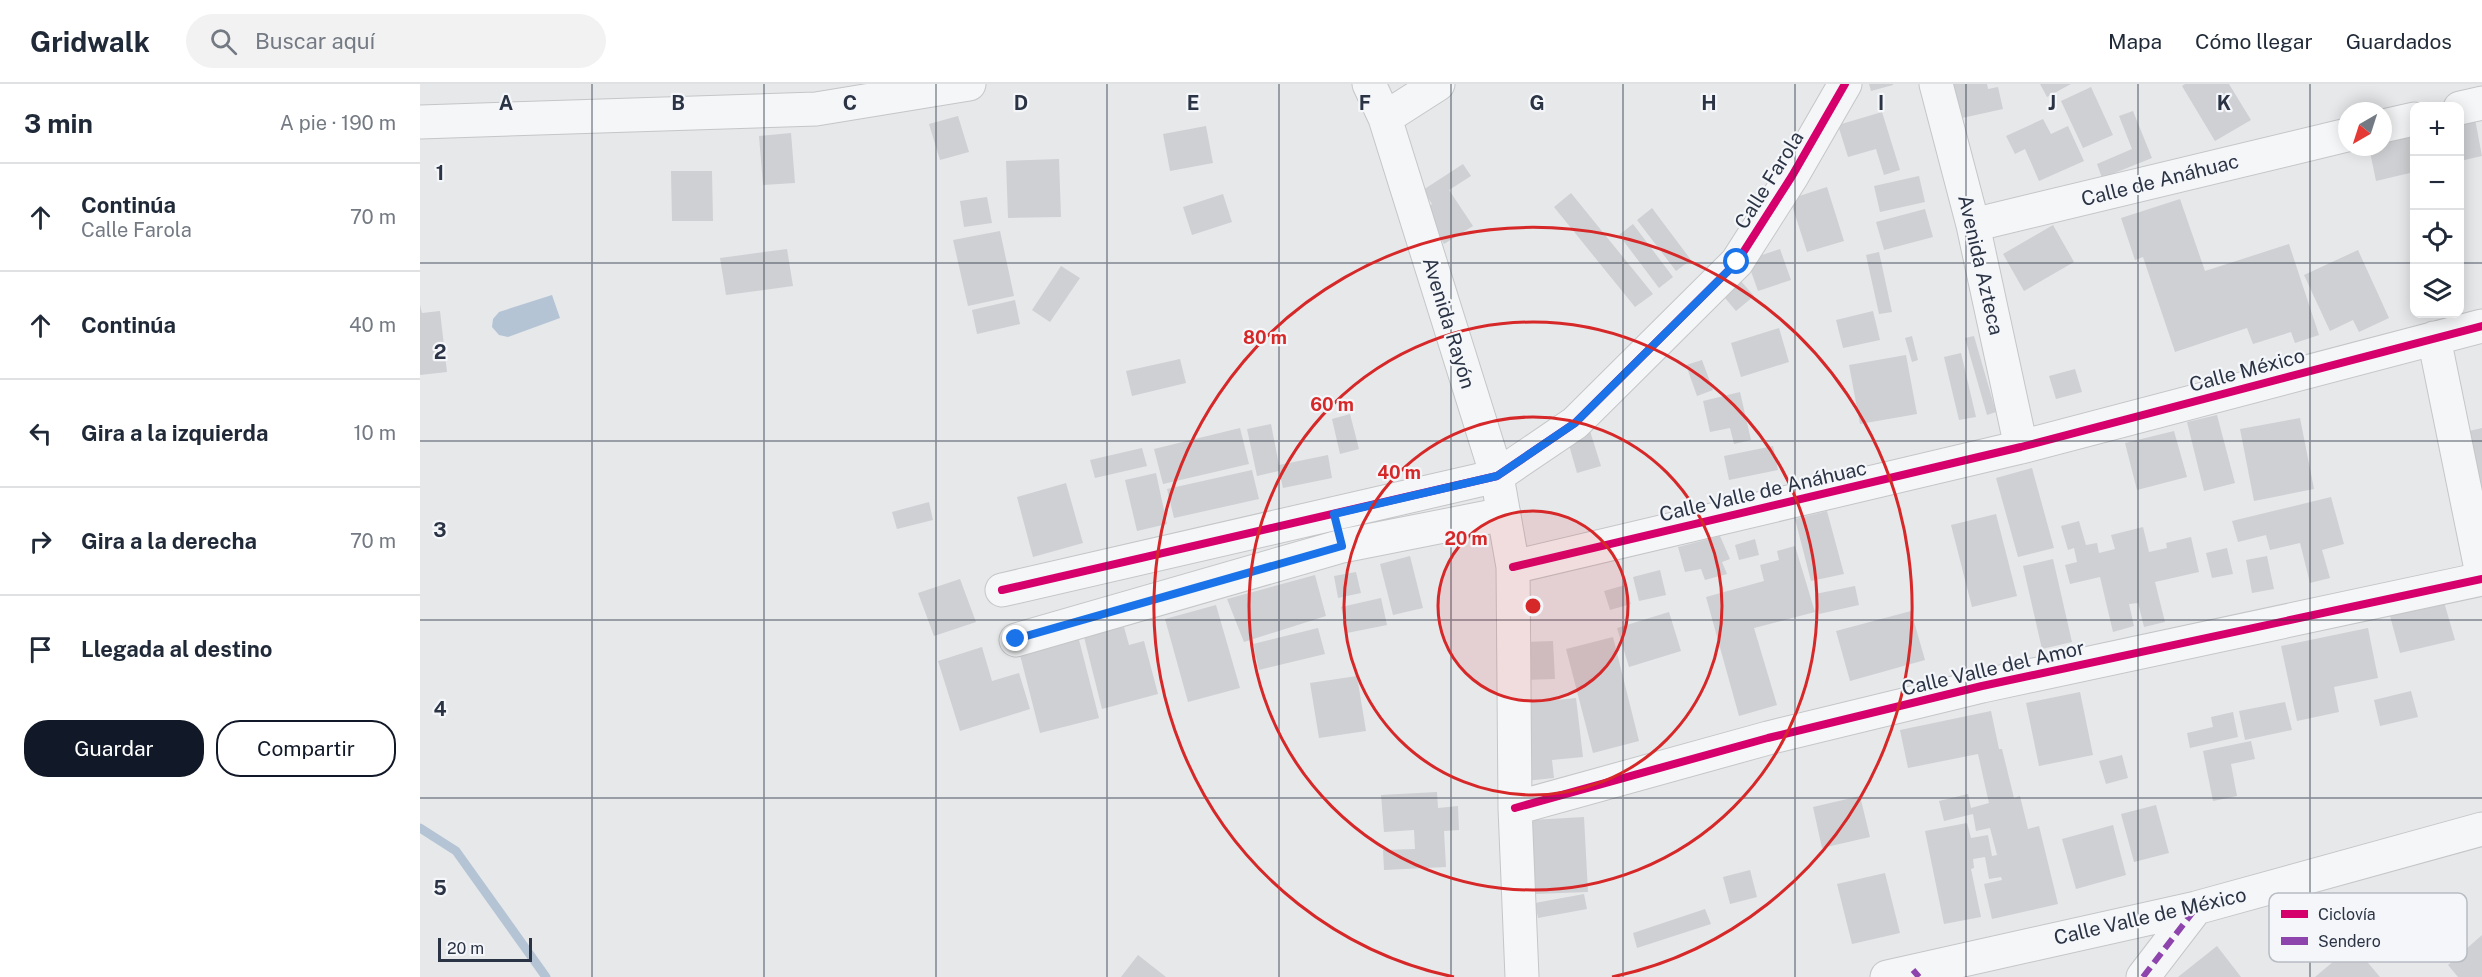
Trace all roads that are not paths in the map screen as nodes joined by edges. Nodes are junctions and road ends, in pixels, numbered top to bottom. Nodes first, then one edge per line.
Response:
1 (969, 84) edge
2 (1369, 84) edge
3 (1438, 84) edge
4 (1845, 84) edge
5 (1936, 84) edge
6 (2482, 103) edge
7 (2464, 107) edge
8 (1384, 118) junction
9 (2410, 120) edge
10 (420, 122) edge
11 (2392, 124) edge
12 (2338, 137) edge
13 (1973, 225) junction
14 (2482, 326) edge
15 (2434, 338) junction
16 (2021, 447) junction
17 (1497, 476) junction
18 (1334, 514) junction
19 (1504, 514) junction
20 (1342, 546) junction
21 (1513, 567) junction
22 (2482, 574) edge
23 (2482, 579) edge
24 (1002, 590) dead end
25 (1016, 639) dead end
26 (1515, 808) junction
27 (2482, 829) edge
28 (2196, 908) junction
29 (1906, 975) edge
30 (1522, 977) edge
31 (2143, 977) edge

1 - 10 street
2 - 8 street, Avenida Rayón
3 - 8 street
4 - 17 street, Calle Farola
5 - 13 street, Avenida Azteca
6 - 7 street
8 - 17 street, Avenida Rayón
9 - 11 street
12 - 13 street, Calle de Anáhuac
13 - 16 street, Avenida Azteca
14 - 15 street, Calle México
15 - 16 street, Calle México
15 - 22 street
16 - 21 street, Calle Valle de Anáhuac
17 - 18 street
17 - 19 street, Avenida Rayón
18 - 20 street
18 - 24 street
19 - 20 street
19 - 21 street, Avenida Rayón
20 - 25 street
21 - 26 street, Avenida Rayón
23 - 26 street, Calle Valle del Amor
26 - 30 street, Avenida Rayón
27 - 28 street, Calle Valle de México
28 - 29 street, Calle Valle de México
28 - 31 street

